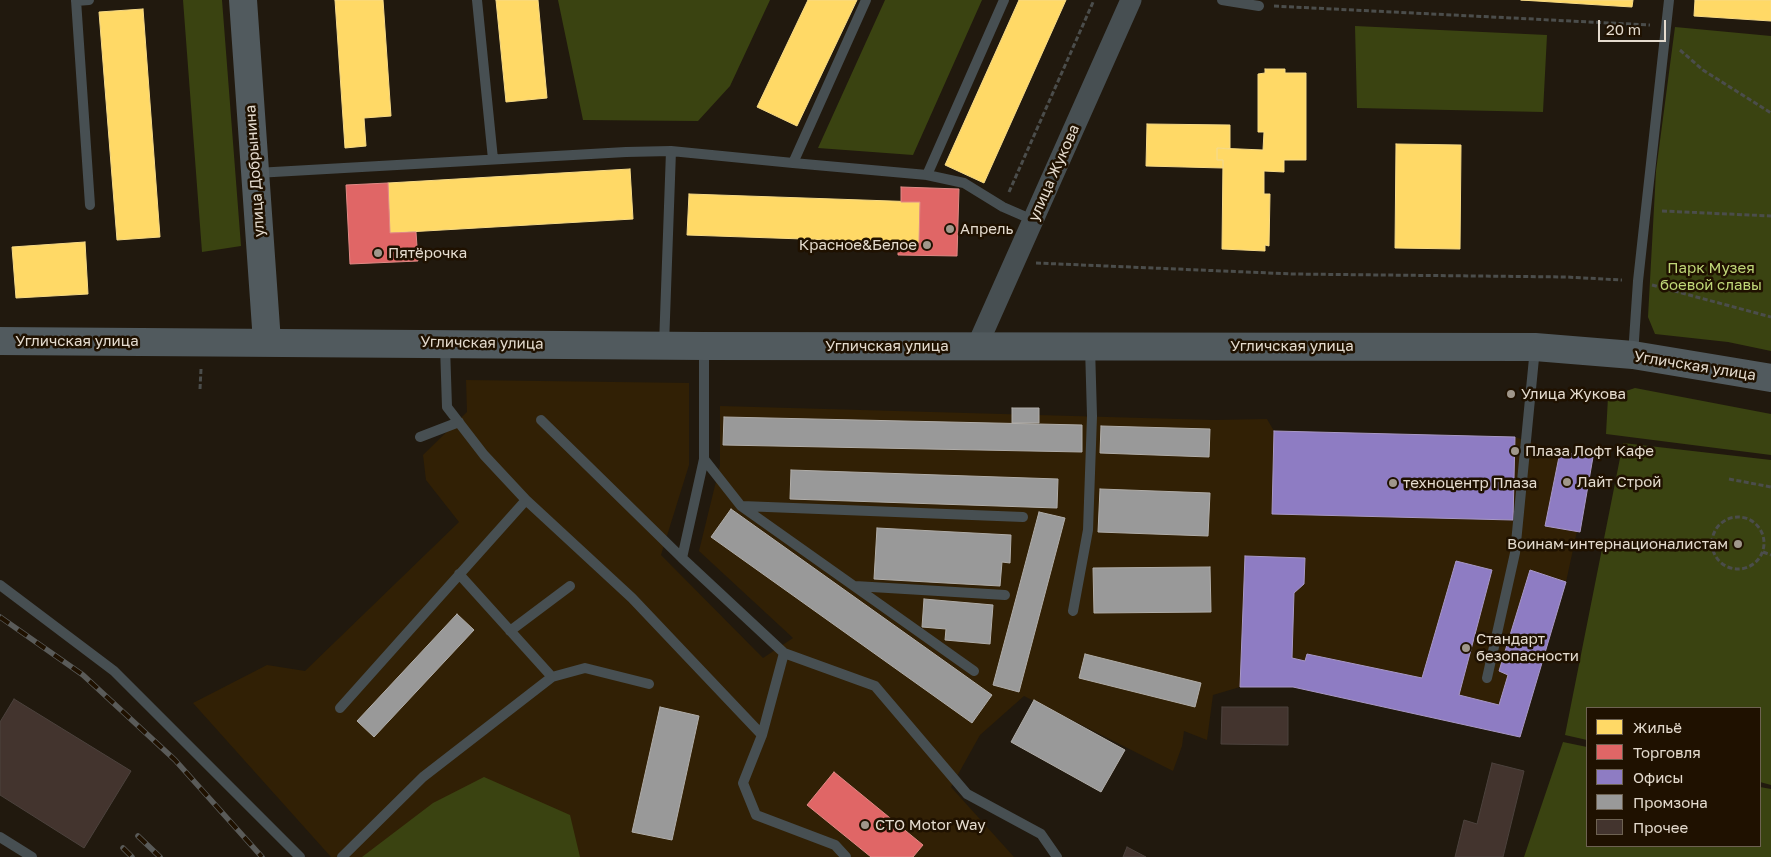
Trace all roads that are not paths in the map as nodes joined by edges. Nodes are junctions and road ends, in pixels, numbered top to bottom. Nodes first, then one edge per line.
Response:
1 (76, 0) edge
2 (89, 0) edge
3 (243, 0) edge
4 (477, 0) edge
5 (866, 0) edge
6 (1004, 0) edge
7 (1131, 0) edge
8 (1222, 0) edge
9 (1669, 0) edge
10 (1259, 6) road end
11 (671, 151) junction
12 (493, 159) junction
13 (793, 163) junction
14 (255, 174) junction
15 (927, 175) junction
16 (90, 205) dead end
17 (1033, 220) junction
18 (0, 341) edge
19 (267, 342) junction
20 (445, 343) junction
21 (664, 346) junction
22 (704, 346) junction
23 (977, 346) junction
24 (1090, 346) junction
25 (1535, 347) junction
26 (1632, 355) junction
27 (1771, 378) edge
28 (540, 420) dead end
29 (458, 422) junction
30 (420, 437) dead end
31 (704, 459) junction
32 (526, 500) junction
33 (741, 506) junction
34 (1024, 517) dead end
35 (682, 558) junction
36 (459, 574) junction
37 (0, 585) edge
38 (570, 586) dead end
39 (854, 586) junction
40 (1005, 595) dead end
41 (1072, 611) dead end
42 (510, 631) junction
43 (784, 653) junction
44 (974, 671) dead end
45 (552, 677) junction
46 (1486, 678) dead end
47 (649, 684) dead end
48 (340, 708) dead end
49 (762, 735) junction
50 (0, 836) edge
51 (32, 857) edge
52 (300, 857) edge
53 (342, 857) edge
54 (846, 857) edge
55 (1057, 857) edge

1 - 2 lane
1 - 16 lane
3 - 14 main road, улица Добрынина
4 - 12 lane
5 - 13 lane
6 - 15 lane
7 - 17 street, улица Жукова
8 - 10 lane
9 - 26 lane
11 - 12 lane
11 - 13 lane
11 - 21 lane
12 - 14 lane
13 - 15 lane
14 - 19 main road, улица Добрынина
15 - 17 lane
17 - 23 street, улица Жукова
18 - 19 main road, Угличская улица
19 - 20 main road, Угличская улица
20 - 21 main road, Угличская улица
20 - 29 lane
21 - 22 main road, Угличская улица
22 - 23 main road, Угличская улица
22 - 31 lane
23 - 24 main road, Угличская улица
24 - 25 main road, Угличская улица
24 - 41 lane
25 - 26 main road, Угличская улица
25 - 46 lane
26 - 27 main road, Угличская улица
28 - 35 lane
29 - 30 lane
29 - 32 lane
31 - 33 lane
31 - 35 lane
32 - 36 lane
32 - 49 lane
33 - 34 lane
33 - 39 lane
35 - 43 lane
36 - 42 lane
36 - 48 lane
37 - 52 lane
38 - 42 lane
39 - 40 lane
39 - 44 lane
42 - 45 lane
43 - 49 lane
43 - 55 lane
45 - 47 lane
45 - 53 lane
49 - 54 lane
50 - 51 lane

